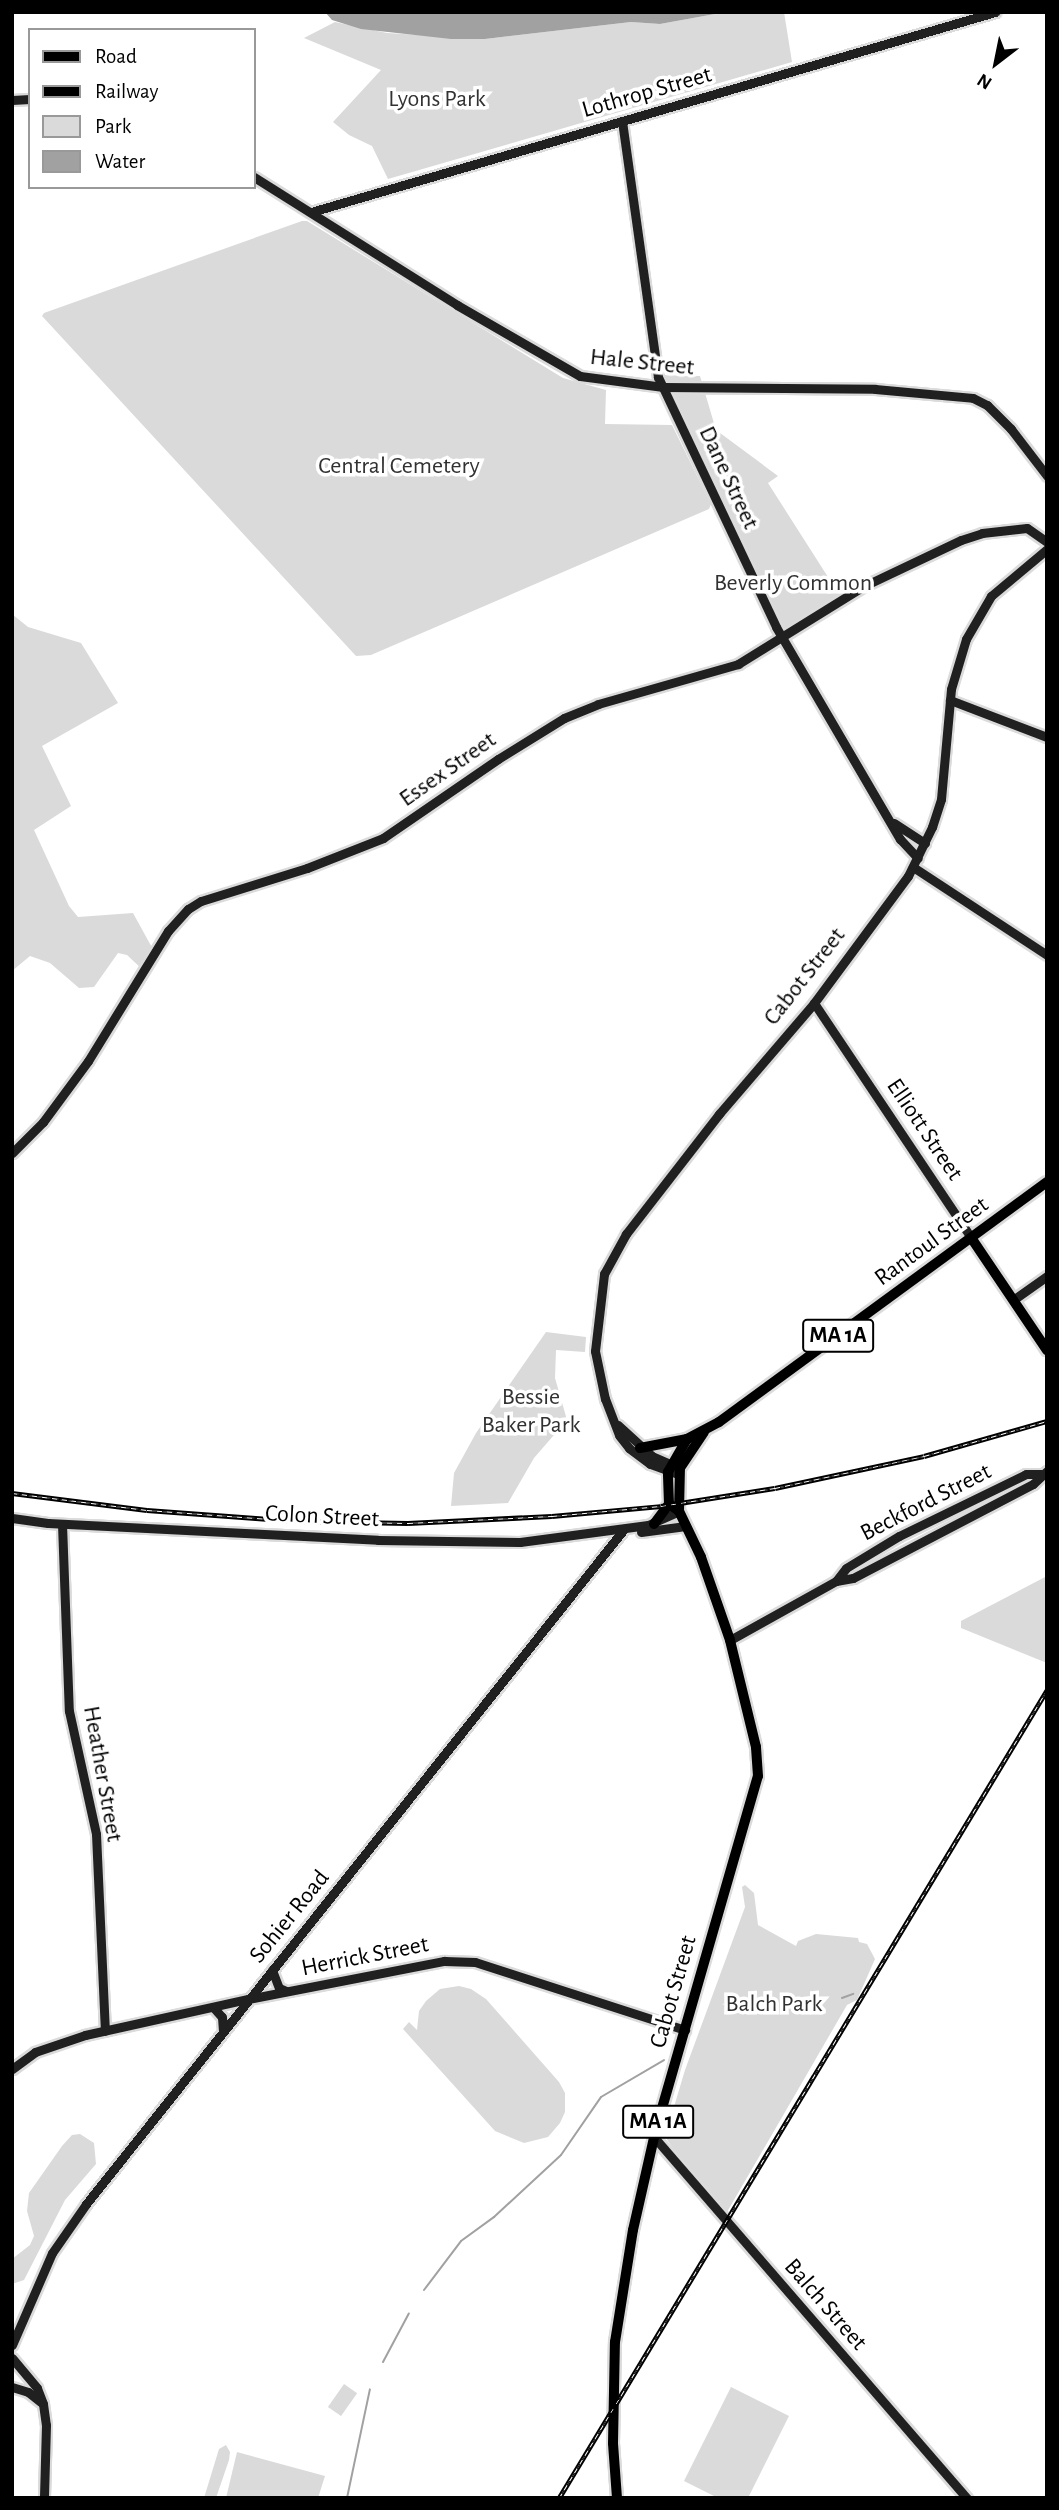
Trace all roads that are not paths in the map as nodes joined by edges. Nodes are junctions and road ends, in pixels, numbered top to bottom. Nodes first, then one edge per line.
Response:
1 (995, 12) edge
2 (622, 121) junction
3 (256, 178) edge
4 (311, 212) junction
5 (663, 387) junction
6 (1047, 477) edge
7 (1047, 542) edge
8 (1047, 549) edge
9 (782, 636) junction
10 (950, 700) junction
11 (1047, 737) edge
12 (891, 821) junction
13 (925, 843) junction
14 (916, 862) junction
15 (1047, 955) edge
16 (814, 1003) junction
17 (12, 1153) edge
18 (1047, 1182) edge
19 (972, 1239) junction
20 (1047, 1276) edge
21 (1013, 1300) junction
22 (1047, 1350) edge
23 (616, 1424) junction
24 (704, 1432) junction
25 (687, 1439) junction
26 (640, 1448) junction
27 (674, 1470) junction
28 (1044, 1473) edge
29 (674, 1508) junction
30 (12, 1518) edge
31 (62, 1524) junction
32 (654, 1524) joint
33 (686, 1526) junction
34 (627, 1529) junction
35 (836, 1581) junction
36 (730, 1640) junction
37 (272, 1970) junction
38 (286, 1991) junction
39 (248, 1999) junction
40 (213, 2007) junction
41 (223, 2030) junction
42 (685, 2030) junction
43 (104, 2031) junction
44 (12, 2069) edge
45 (654, 2137) junction
46 (12, 2345) edge
47 (12, 2358) edge
48 (12, 2388) edge
49 (43, 2404) junction
50 (44, 2498) edge
51 (617, 2498) edge
52 (967, 2498) edge

1 - 2 main road, Lothrop Street
2 - 4 main road, Lothrop Street
2 - 5 main road, Dane Street
3 - 4 main road, Hale Street
4 - 5 main road, Hale Street
5 - 6 main road, Hale Street
5 - 9 main road, Dane Street
7 - 9 main road, Essex Street
8 - 10 main road, Cabot Street
9 - 12 main road, Dane Street
9 - 17 main road, Essex Street
10 - 11 main road
10 - 13 main road, Cabot Street
12 - 13 main road, Dane Street
12 - 14 main road, Dane Street
13 - 14 main road, Cabot Street
14 - 15 main road, Dane Street
14 - 16 main road, Cabot Street
16 - 19 main road, Elliott Street
16 - 23 main road, Cabot Street
18 - 19 highway, Rantoul Street / MA 1A
19 - 21 main road, Elliott Street
19 - 24 highway, Rantoul Street / MA 1A
20 - 21 main road
21 - 22 main road, Elliott Street
23 - 26 main road, Cabot Street
23 - 27 main road, Cabot Street
24 - 25 highway, Rantoul Street / MA 1A
24 - 27 highway, Rantoul Street / MA 1A
25 - 26 highway, Rantoul Street
25 - 27 highway
26 - 27 main road, Cabot Street
27 - 29 highway, Cabot Street / MA 1A
28 - 35 main road, Beckford Street
28 - 35 main road, Beckford Street
29 - 32 highway
29 - 33 highway, Cabot Street / MA 1A
30 - 31 main road, Colon Street
31 - 34 main road, Colon Street
31 - 43 main road, Heather Street
32 - 34 main road, Colon Street
33 - 34 main road, Colon Street
33 - 36 highway, Cabot Street / MA 1A
34 - 37 main road, Sohier Road
35 - 36 main road, Beckford Street
36 - 42 highway, Cabot Street / MA 1A
37 - 38 main road
37 - 39 main road, Sohier Road
38 - 39 main road, Herrick Street
38 - 42 main road, Herrick Street
39 - 40 main road, Herrick Street
39 - 41 main road, Sohier Road
40 - 41 main road
40 - 43 main road, Herrick Street
41 - 46 main road, Sohier Road
42 - 45 highway, Cabot Street / MA 1A
43 - 44 main road, Herrick Street
45 - 51 highway, Cabot Street / MA 1A
45 - 52 main road, Balch Street
47 - 49 main road
48 - 49 main road
49 - 50 main road

